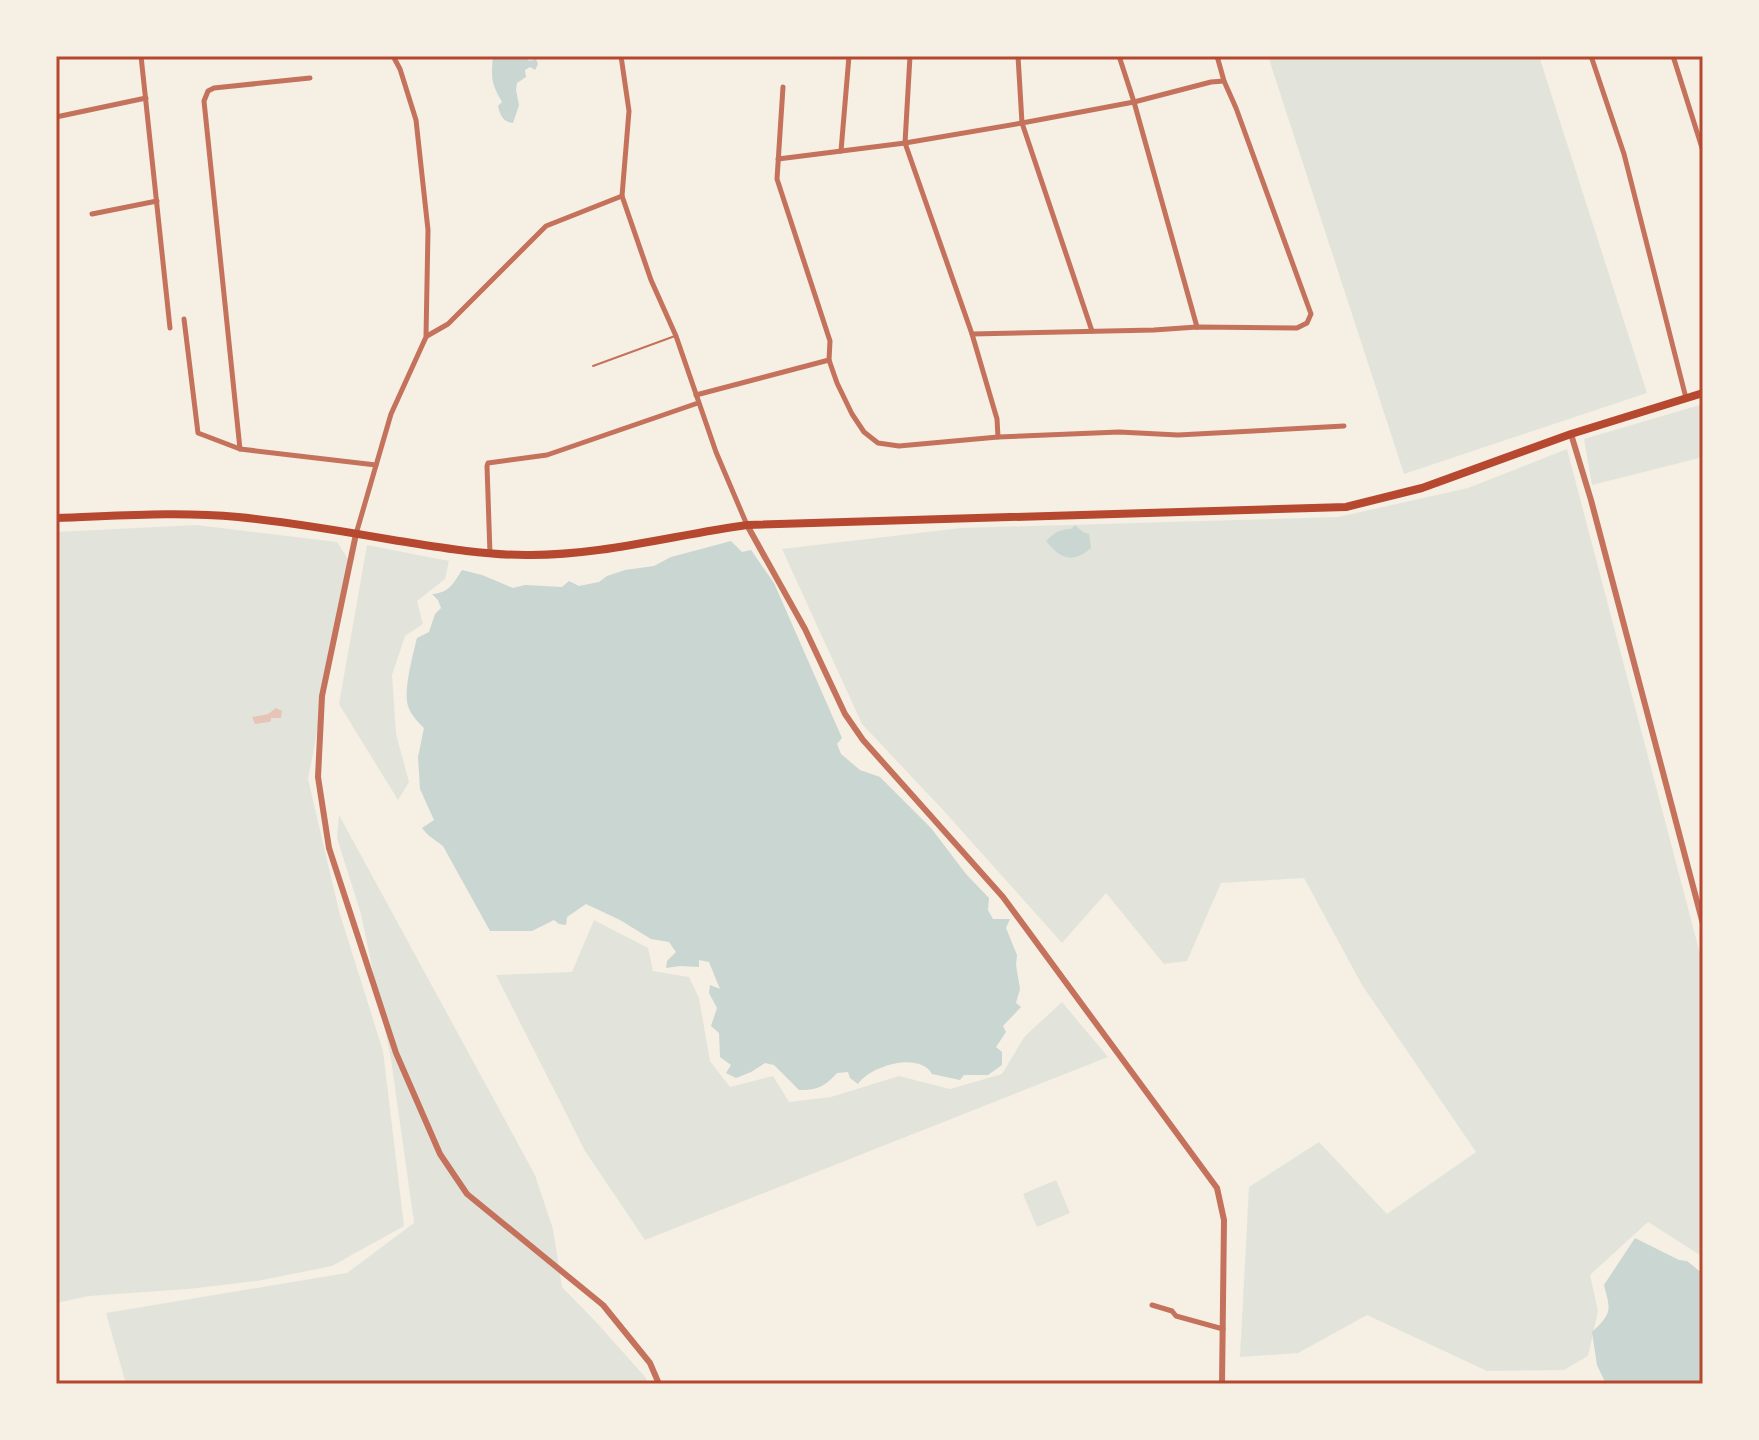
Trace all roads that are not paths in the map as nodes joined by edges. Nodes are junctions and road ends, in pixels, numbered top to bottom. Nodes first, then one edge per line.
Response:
1 (141, 56) edge
2 (393, 56) edge
3 (621, 56) edge
4 (849, 56) edge
5 (910, 56) edge
6 (1018, 56) edge
7 (1119, 56) edge
8 (1217, 56) edge
9 (1591, 56) edge
10 (1673, 56) edge
11 (310, 78) dead end
12 (1224, 81) junction
13 (783, 87) dead end
14 (146, 98) junction
15 (1134, 102) junction
16 (56, 117) edge
17 (1022, 123) junction
18 (905, 143) junction
19 (841, 151) junction
20 (1703, 151) edge
21 (778, 159) junction
22 (622, 196) junction
23 (157, 201) junction
24 (92, 214) dead end
25 (184, 319) dead end
26 (1197, 327) junction
27 (170, 328) dead end
28 (1092, 331) junction
29 (972, 334) junction
30 (676, 336) junction
31 (426, 337) junction
32 (829, 360) junction
33 (593, 366) dead end
34 (1703, 393) edge
35 (696, 395) junction
36 (1686, 398) junction
37 (698, 403) junction
38 (1344, 426) dead end
39 (1571, 434) junction
40 (998, 437) junction
41 (240, 449) junction
42 (376, 465) junction
43 (56, 518) edge
44 (747, 525) junction
45 (356, 534) junction
46 (490, 554) junction
47 (1703, 924) edge
48 (1152, 1305) dead end
49 (1223, 1329) junction
50 (659, 1384) edge
51 (1222, 1384) edge

1 - 14 street
2 - 31 street
3 - 22 street
4 - 19 street
5 - 18 street
6 - 17 street
7 - 15 street
8 - 12 street
9 - 36 street
10 - 20 street
11 - 41 street
12 - 15 street
12 - 26 street
13 - 21 street
14 - 16 street
14 - 23 street
15 - 17 street
15 - 26 street
17 - 18 street
17 - 28 street
18 - 19 street
18 - 29 street
19 - 21 street
21 - 32 street
22 - 30 street
22 - 31 street
23 - 24 street
23 - 27 street
25 - 41 street
26 - 28 street
28 - 29 street
29 - 40 street
30 - 33 lane
30 - 35 street
31 - 42 street
32 - 35 street
32 - 40 street
34 - 36 main road
35 - 37 street
36 - 39 main road
37 - 44 street
37 - 46 street
38 - 40 street
39 - 44 main road
39 - 47 street
41 - 42 street
42 - 45 street
43 - 45 main road
44 - 46 main road
44 - 49 street
45 - 46 main road
45 - 50 street
48 - 49 street
49 - 51 street

